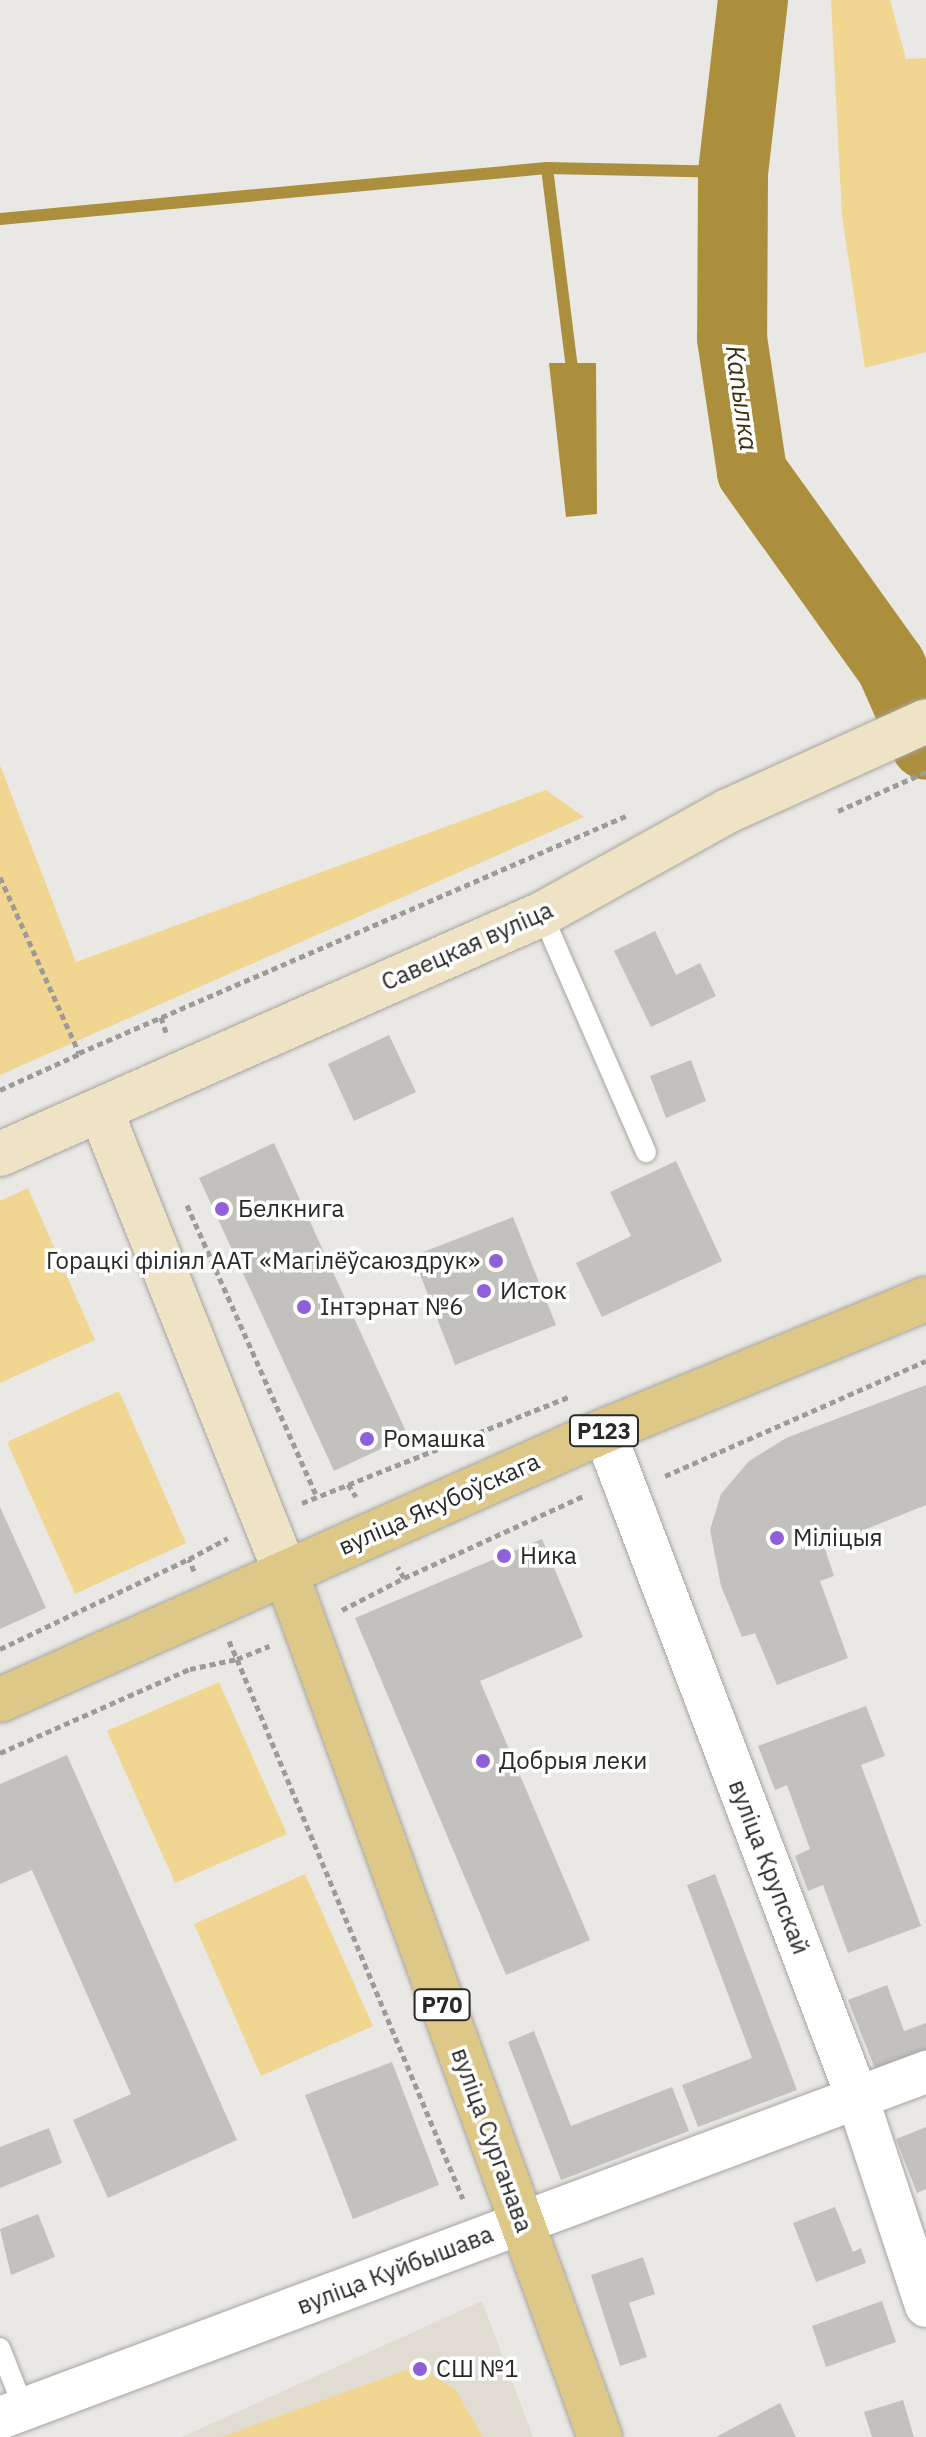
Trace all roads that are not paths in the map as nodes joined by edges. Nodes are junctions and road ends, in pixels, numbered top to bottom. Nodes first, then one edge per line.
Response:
1 (926, 721) edge
2 (542, 914) junction
3 (101, 1111) junction
4 (646, 1152) dead end
5 (0, 1154) edge
6 (926, 1299) edge
7 (604, 1431) junction
8 (286, 1573) junction
9 (0, 1700) edge
10 (926, 2072) edge
11 (857, 2097) junction
12 (522, 2222) junction
13 (926, 2306) edge
14 (0, 2348) edge
15 (12, 2414) edge
16 (600, 2437) edge

1 - 2 main road, Савецкая вуліца
2 - 3 main road, Савецкая вуліца
2 - 4 lane
3 - 5 main road, Савецкая вуліца
3 - 8 main road
6 - 7 main road, вуліца Якубоўскага / Р123
7 - 8 main road, вуліца Якубоўскага / Р123
7 - 11 street, вуліца Крупскай
8 - 9 main road, вуліца Якубоўскага
8 - 12 main road, вуліца Сурганава / Р70
10 - 11 street, вуліца Куйбышава
11 - 12 street, вуліца Куйбышава
11 - 13 street, вуліца Крупскай
12 - 15 street, вуліца Куйбышава
12 - 16 main road, вуліца Сурганава / Р70
14 - 15 lane

